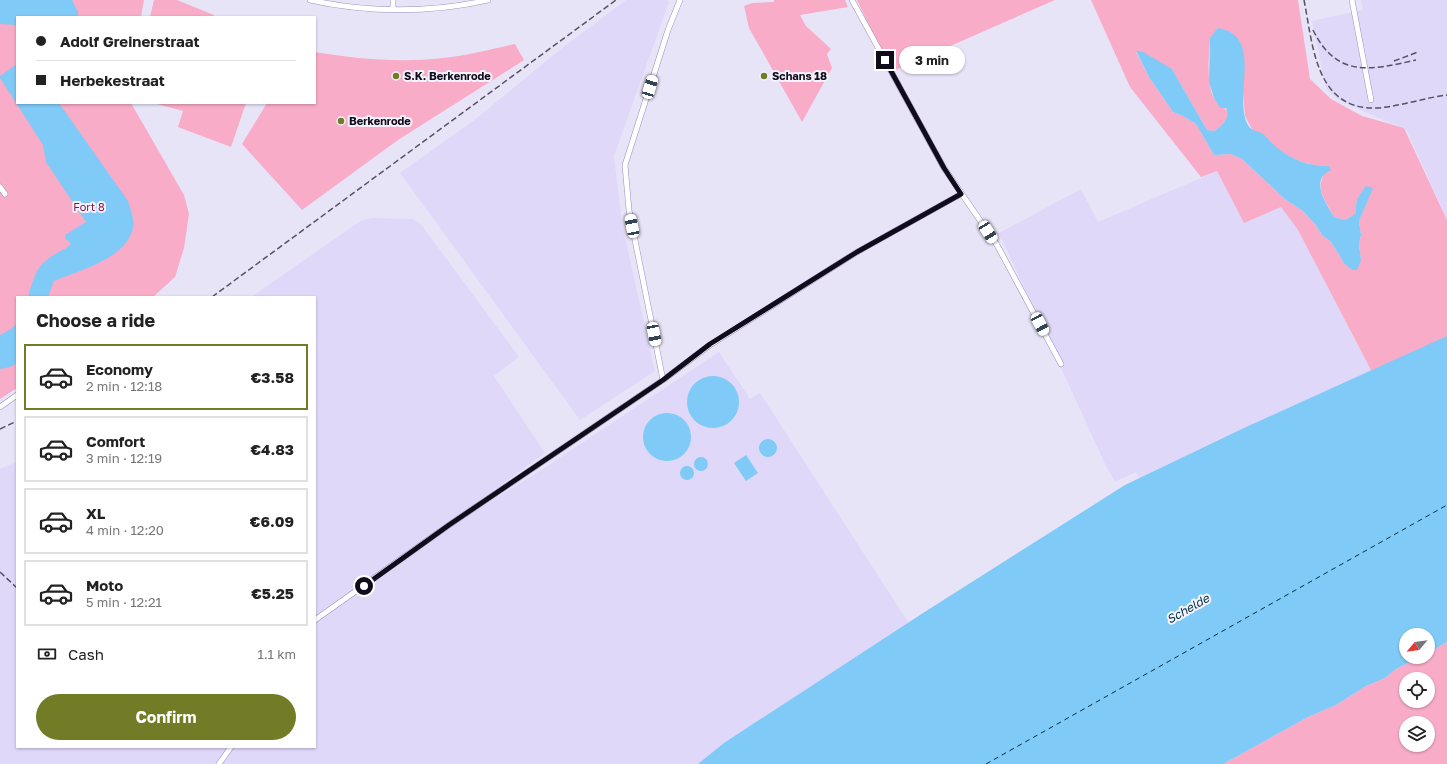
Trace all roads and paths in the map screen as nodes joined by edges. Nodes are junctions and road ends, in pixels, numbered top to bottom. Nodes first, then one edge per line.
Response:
1 (310, 0) edge
2 (393, 0) edge
3 (488, 0) edge
4 (680, 0) edge
5 (852, 0) edge
6 (1352, 0) edge
7 (393, 9) junction
8 (1371, 100) dead end
9 (0, 187) edge
10 (5, 194) dead end
11 (961, 194) junction
12 (1061, 364) dead end
13 (663, 380) junction
14 (16, 397) edge
15 (0, 406) edge
16 (316, 619) edge
17 (230, 748) edge
18 (219, 764) edge

1 - 7 street
2 - 7 street
3 - 7 street
4 - 13 street
5 - 11 street
6 - 8 street
9 - 10 street
11 - 12 street
11 - 13 street
13 - 16 street
14 - 15 street
17 - 18 street

